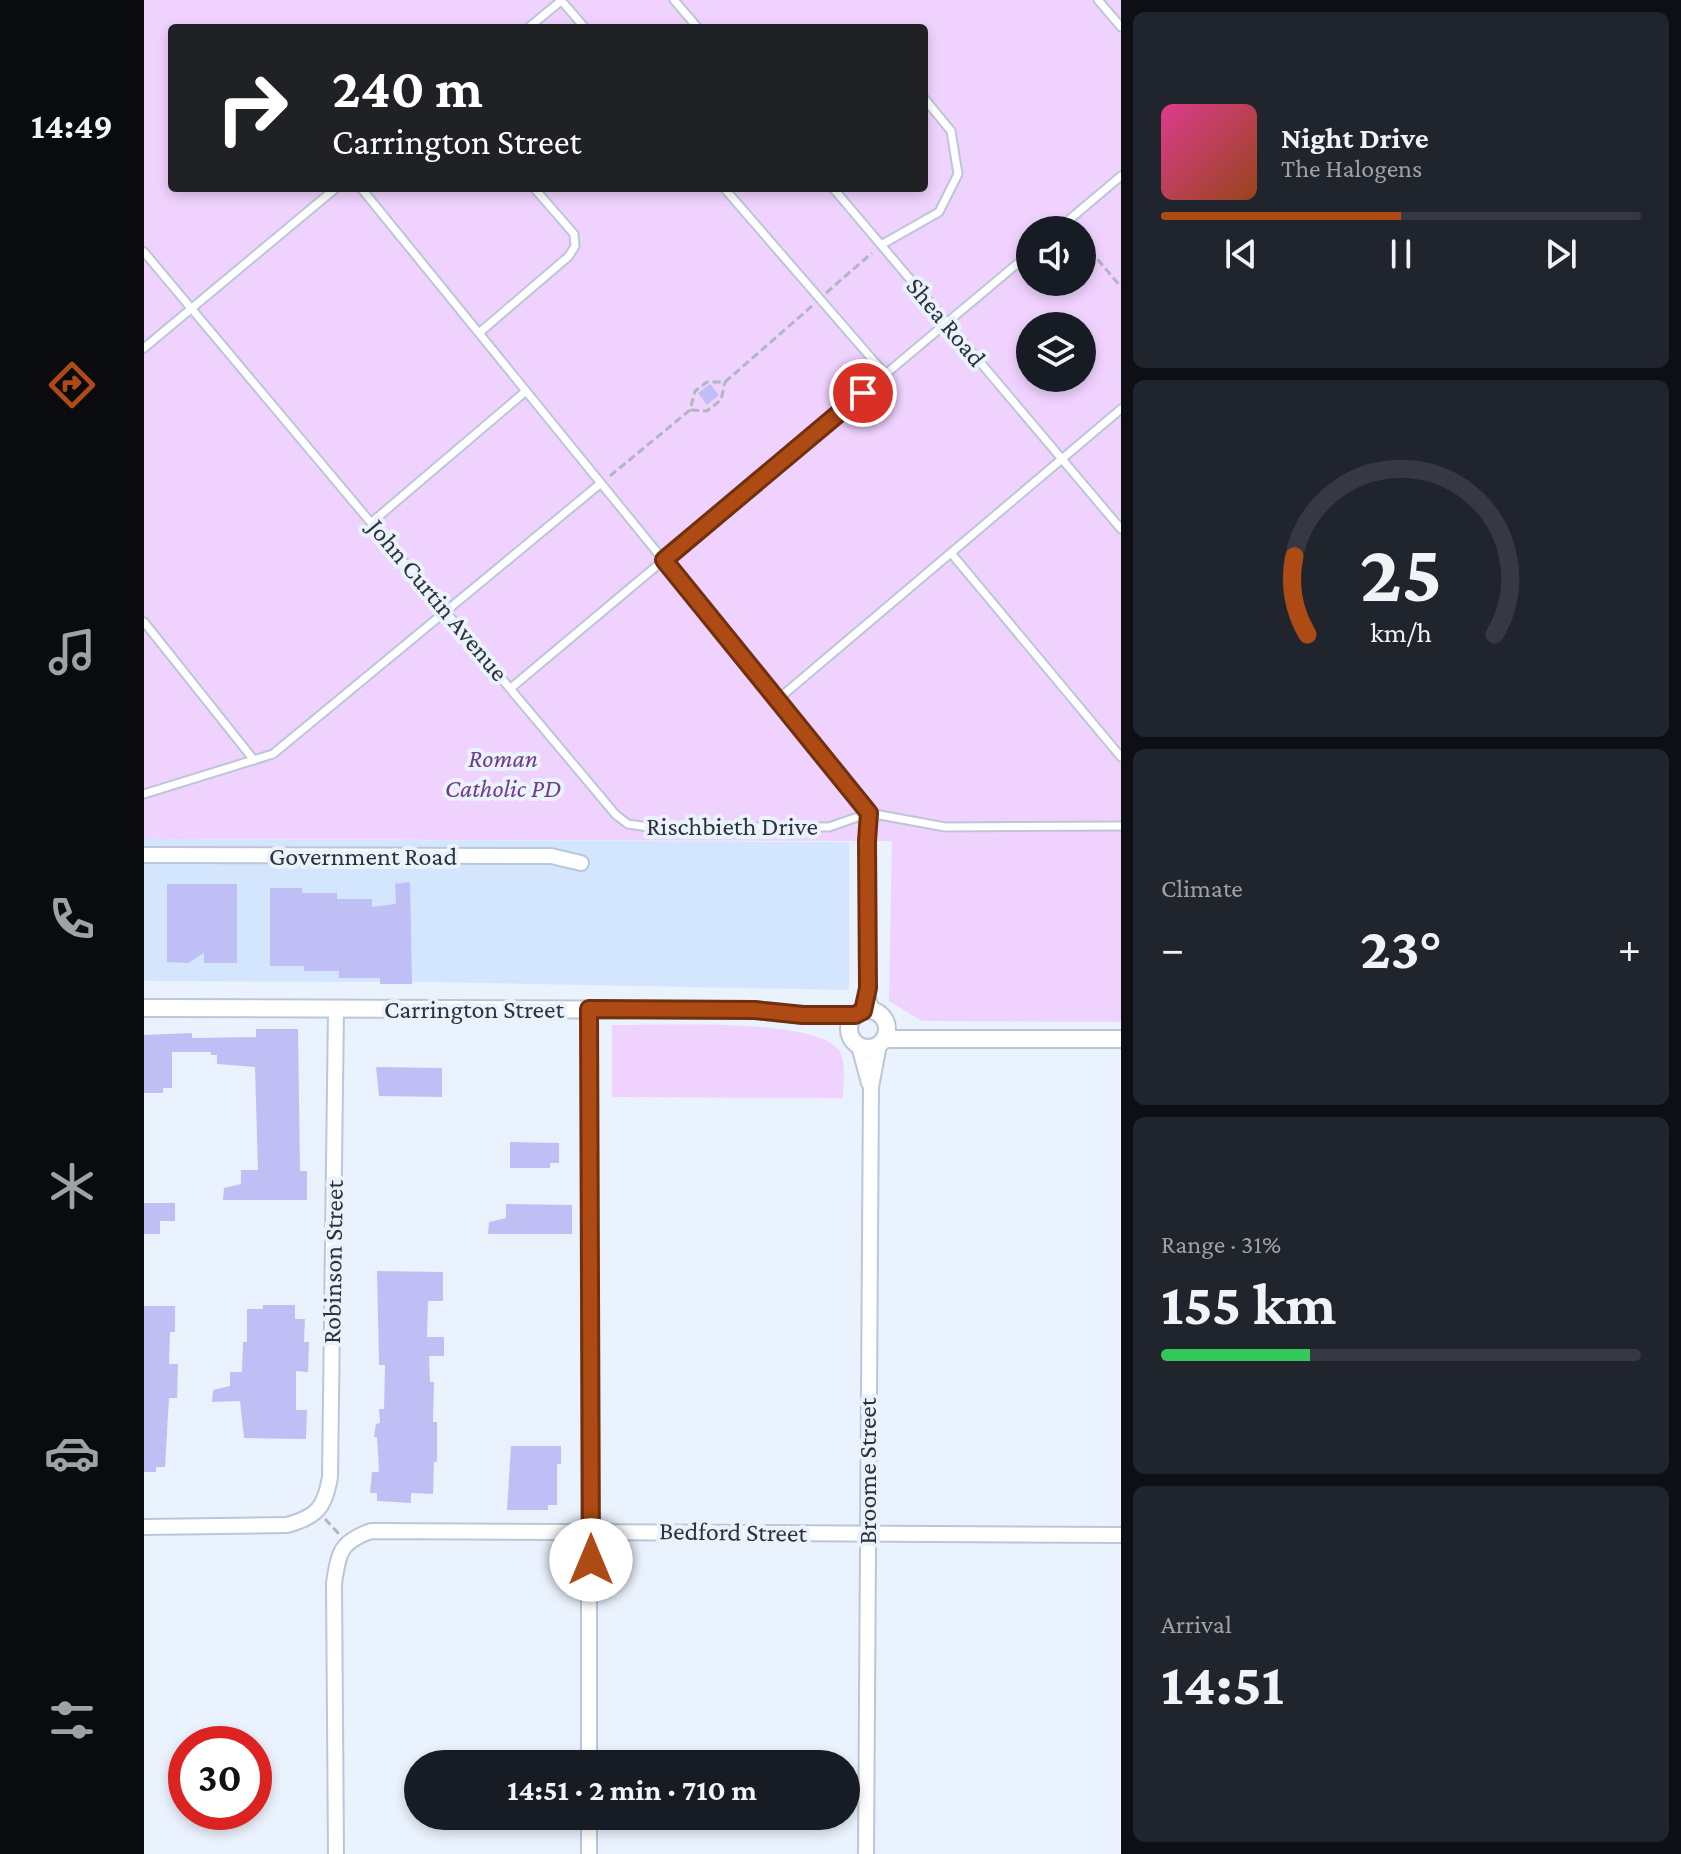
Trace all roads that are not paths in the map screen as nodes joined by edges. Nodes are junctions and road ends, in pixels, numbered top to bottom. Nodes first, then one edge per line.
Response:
1 (562, 0) edge
2 (674, 0) edge
3 (1098, 0) edge
4 (533, 24) edge
5 (582, 24) edge
6 (695, 24) edge
7 (1121, 27) edge
8 (928, 103) edge
9 (1121, 176) edge
10 (331, 192) edge
11 (364, 192) edge
12 (537, 192) edge
13 (727, 192) edge
14 (836, 192) edge
15 (1074, 216) edge
16 (881, 245) junction
17 (144, 252) edge
18 (1016, 265) edge
19 (192, 308) junction
20 (947, 323) junction
21 (479, 333) junction
22 (144, 348) edge
23 (885, 374) junction
24 (526, 391) junction
25 (1121, 409) edge
26 (1062, 459) junction
27 (601, 483) junction
28 (372, 522) junction
29 (1121, 529) edge
30 (951, 553) junction
31 (664, 560) junction
32 (447, 611) junction
33 (144, 622) edge
34 (511, 688) junction
35 (777, 700) junction
36 (1121, 757) edge
37 (254, 760) junction
38 (144, 794) edge
39 (869, 813) junction
40 (1121, 826) edge
41 (144, 855) edge
42 (581, 863) dead end
43 (868, 988) junction
44 (144, 1008) edge
45 (336, 1009) junction
46 (589, 1009) junction
47 (865, 1013) junction
48 (803, 1015) junction
49 (883, 1037) junction
50 (1121, 1039) edge
51 (854, 1040) junction
52 (871, 1087) junction
53 (144, 1527) edge
54 (591, 1531) junction
55 (867, 1534) junction
56 (1121, 1535) edge
57 (589, 1750) edge
58 (589, 1830) edge
59 (336, 1854) edge
60 (589, 1854) edge
61 (866, 1854) edge

1 - 4 lane
1 - 5 lane
2 - 6 lane
3 - 7 lane
8 - 16 lane
9 - 15 lane
10 - 19 lane
11 - 21 lane
12 - 21 lane
13 - 23 lane
14 - 16 lane, Shea Road
16 - 20 lane, Shea Road
17 - 19 lane, John Curtin Avenue
18 - 20 lane, John Curtin Avenue
19 - 22 lane
19 - 28 lane, John Curtin Avenue
20 - 23 lane, John Curtin Avenue
20 - 26 lane, Shea Road
21 - 24 lane
23 - 31 lane, John Curtin Avenue
24 - 27 lane
24 - 28 lane
25 - 26 lane
26 - 29 lane, Shea Road
26 - 30 lane
27 - 31 lane
27 - 32 lane
28 - 32 lane, John Curtin Avenue
30 - 35 lane
30 - 36 lane
31 - 34 lane, John Curtin Avenue
31 - 35 lane
32 - 34 lane, John Curtin Avenue
32 - 37 lane
33 - 37 lane
34 - 39 lane, Rischbieth Drive
35 - 39 lane
37 - 38 lane
39 - 40 lane
39 - 43 lane
41 - 42 street, Government Road
43 - 47 lane
43 - 47 lane
44 - 45 street, Carrington Street
45 - 46 street, Carrington Street
45 - 53 street, Robinson Street
46 - 48 street, Carrington Street
46 - 54 street
47 - 48 street, Carrington Street
47 - 49 street
47 - 51 street
48 - 51 street, Carrington Street
49 - 50 street
49 - 51 street
49 - 52 street, Broome Street
51 - 52 street, Broome Street
52 - 55 street, Broome Street
54 - 55 street, Bedford Street
54 - 57 street
54 - 59 street, Bedford Street
55 - 56 street, Bedford Street
55 - 61 street, Broome Street
58 - 60 street

